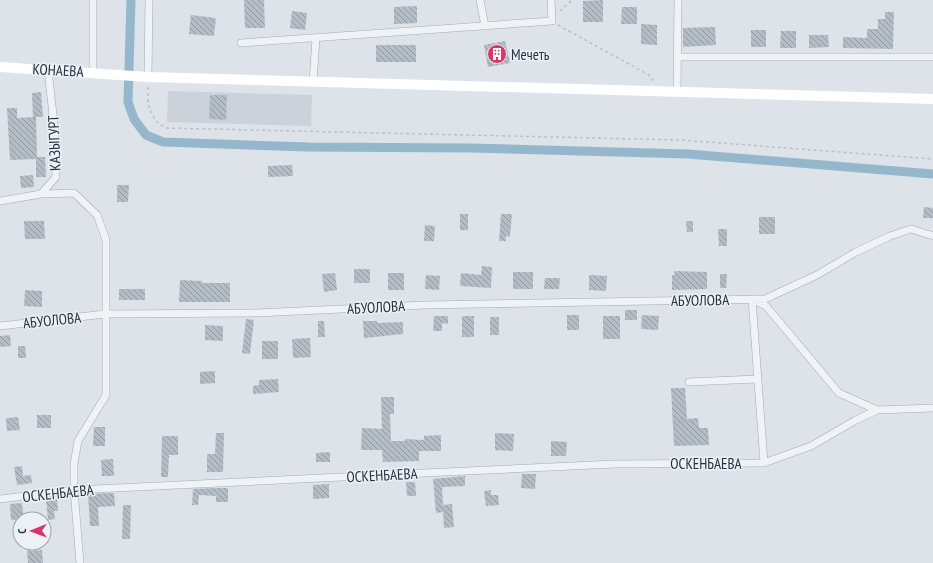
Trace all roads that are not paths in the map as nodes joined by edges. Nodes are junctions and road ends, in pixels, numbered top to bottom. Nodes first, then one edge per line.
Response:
1 (93, 0) edge
2 (149, 0) edge
3 (480, 0) edge
4 (551, 0) edge
5 (678, 0) edge
6 (485, 26) junction
7 (316, 38) junction
8 (242, 43) dead end
9 (678, 57) junction
10 (933, 57) edge
11 (0, 67) edge
12 (48, 70) junction
13 (93, 72) junction
14 (143, 76) junction
15 (313, 82) junction
16 (678, 92) junction
17 (933, 99) edge
18 (41, 194) junction
19 (0, 201) edge
20 (933, 236) edge
21 (752, 299) junction
22 (105, 314) junction
23 (0, 326) edge
24 (757, 379) junction
25 (689, 382) dead end
26 (933, 408) edge
27 (877, 410) junction
28 (764, 463) junction
29 (74, 490) junction
30 (0, 499) edge
31 (80, 563) edge

1 - 13 street
2 - 14 street
3 - 6 street
4 - 6 street
5 - 9 street
6 - 7 street
7 - 8 street
7 - 15 street
9 - 10 street
9 - 16 street
11 - 12 main road, КОНАЕВА
12 - 13 main road, КОНАЕВА
12 - 18 street, КАЗЫГУРТ
13 - 14 main road, КОНАЕВА
14 - 15 main road, КОНАЕВА
15 - 16 main road, КОНАЕВА
16 - 17 main road, КОНАЕВА
18 - 19 street
18 - 22 street
20 - 21 street, АБУОЛОВА
21 - 22 street, АБУОЛОВА
21 - 24 street
21 - 27 street
22 - 23 street, АБУОЛОВА
22 - 29 street
24 - 25 street
24 - 28 street
26 - 27 street
27 - 28 street, ОСКЕНБАЕВА
28 - 29 street, ОСКЕНБАЕВА
29 - 30 street, ОСКЕНБАЕВА
29 - 31 street

